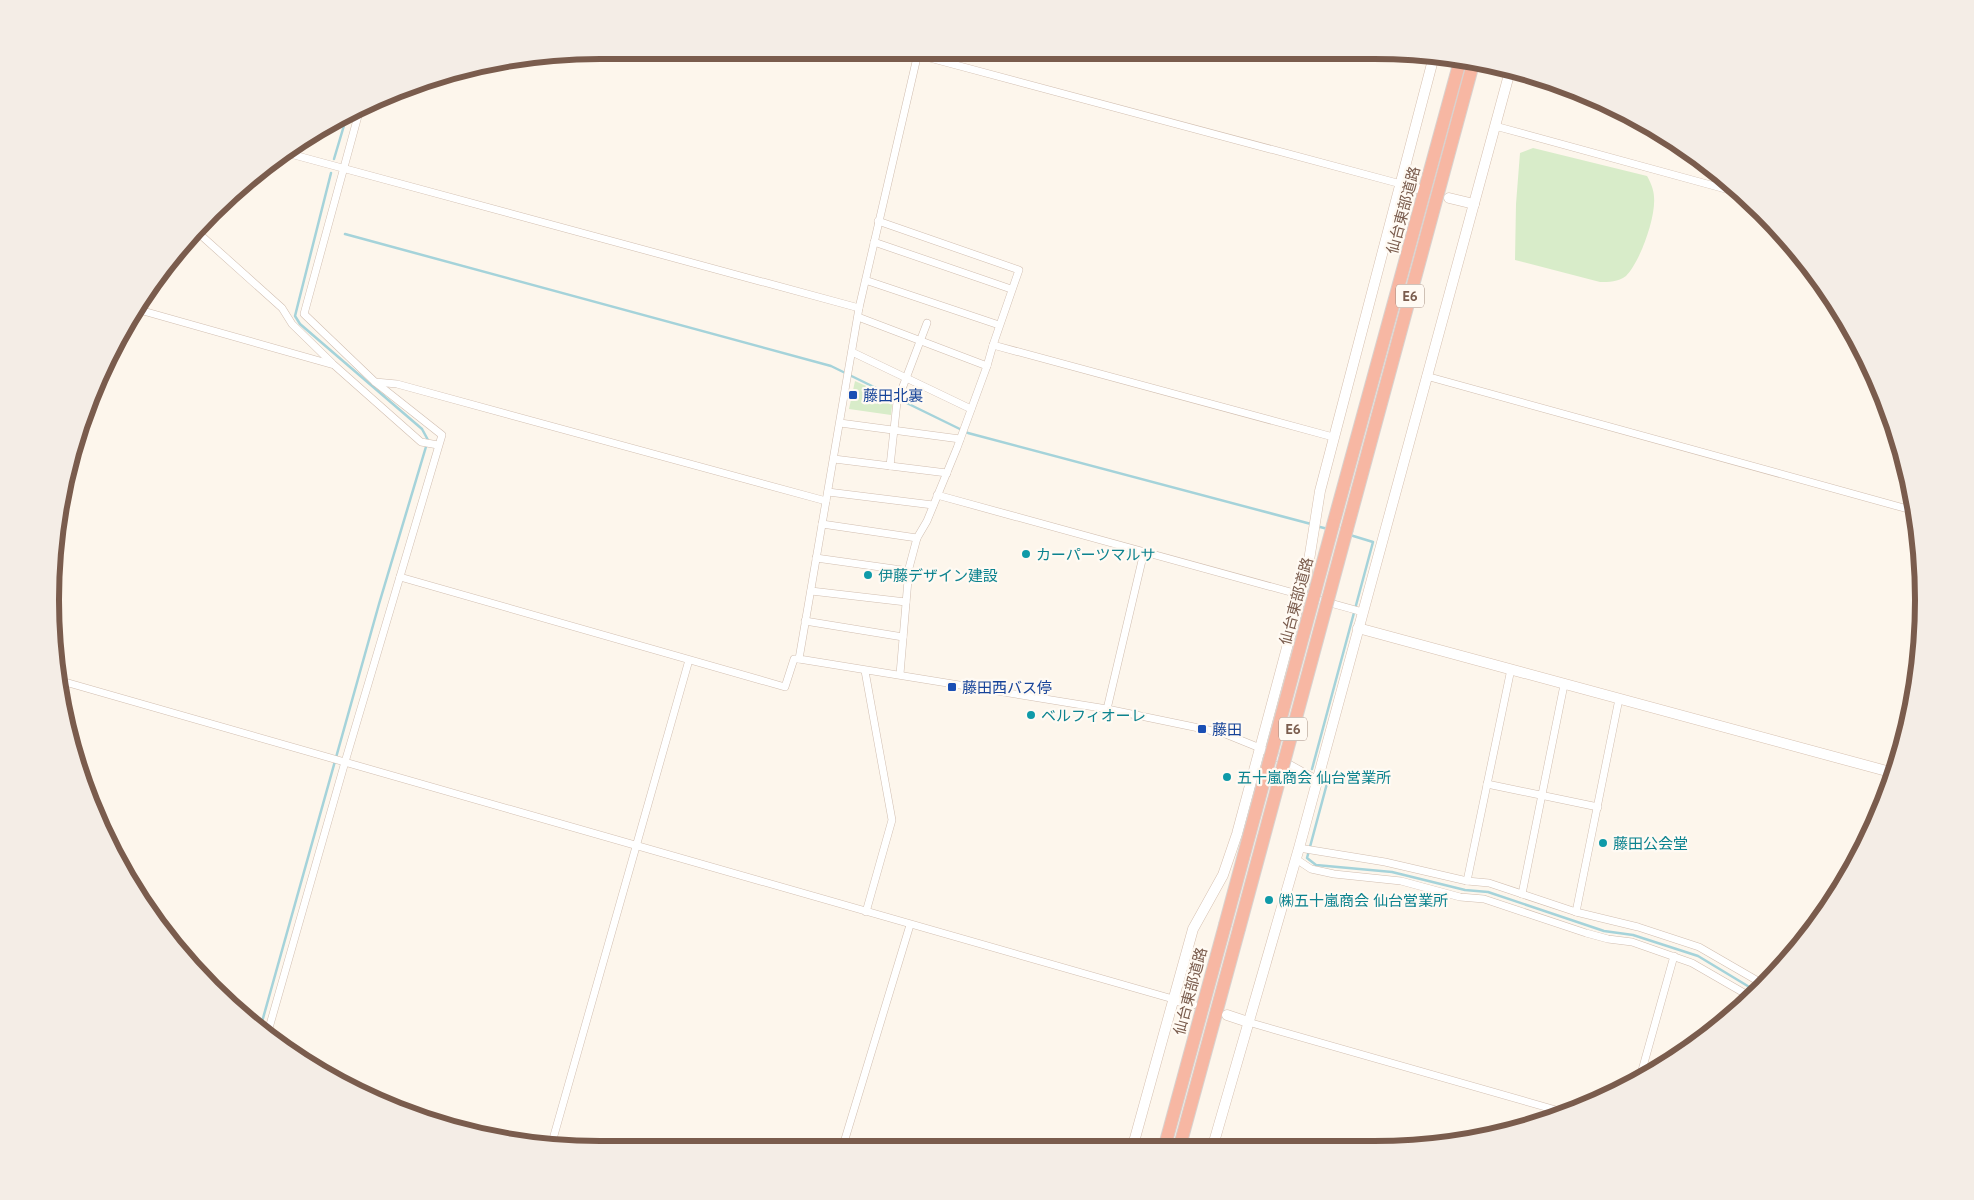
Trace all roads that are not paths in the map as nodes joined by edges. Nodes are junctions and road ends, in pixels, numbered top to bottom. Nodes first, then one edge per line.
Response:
1 (915, 59) edge
2 (935, 59) edge
3 (1432, 62) edge
4 (1459, 65) edge
5 (1472, 68) edge
6 (1509, 76) edge
7 (358, 117) edge
8 (1495, 126) junction
9 (293, 155) edge
10 (344, 169) junction
11 (1401, 184) junction
12 (1416, 188) dead end
13 (1726, 189) edge
14 (1449, 198) dead end
15 (1474, 204) junction
16 (878, 221) junction
17 (200, 235) edge
18 (874, 242) junction
19 (868, 281) junction
20 (1011, 289) junction
21 (860, 308) junction
22 (143, 311) edge
23 (858, 317) junction
24 (927, 323) dead end
25 (1000, 324) junction
26 (920, 340) junction
27 (993, 345) junction
28 (852, 352) junction
29 (334, 364) junction
30 (987, 366) junction
31 (1426, 376) junction
32 (906, 378) junction
33 (375, 382) junction
34 (971, 409) junction
35 (840, 423) junction
36 (894, 432) junction
37 (962, 432) junction
38 (1333, 437) junction
39 (436, 445) junction
40 (834, 459) junction
41 (890, 466) junction
42 (947, 473) junction
43 (828, 492) junction
44 (937, 495) junction
45 (826, 501) junction
46 (933, 505) junction
47 (1908, 509) edge
48 (822, 524) junction
49 (917, 538) junction
50 (1144, 552) junction
51 (816, 558) junction
52 (908, 571) junction
53 (400, 577) junction
54 (811, 591) junction
55 (1301, 596) junction
56 (906, 602) junction
57 (1357, 611) junction
58 (805, 622) junction
59 (1358, 628) junction
60 (903, 637) junction
61 (799, 659) junction
62 (689, 660) junction
63 (1511, 669) junction
64 (865, 670) junction
65 (900, 674) junction
66 (65, 682) edge
67 (1564, 685) junction
68 (1619, 699) junction
69 (1107, 709) junction
70 (1260, 748) junction
71 (343, 762) junction
72 (1888, 771) edge
73 (1316, 779) junction
74 (1487, 784) junction
75 (1542, 796) junction
76 (1598, 806) junction
77 (636, 846) junction
78 (1301, 849) junction
79 (1296, 859) junction
80 (1467, 881) junction
81 (1522, 894) junction
82 (866, 912) junction
83 (1576, 912) junction
84 (910, 925) junction
85 (1674, 956) junction
86 (1758, 981) edge
87 (1745, 994) edge
88 (1173, 999) junction
89 (1192, 1004) dead end
90 (1227, 1015) dead end
91 (1248, 1022) junction
92 (269, 1027) edge
93 (1641, 1071) edge
94 (1556, 1110) edge
95 (553, 1139) edge
96 (844, 1141) edge
97 (1134, 1141) edge
98 (1166, 1141) edge
99 (1181, 1141) edge
100 (1214, 1141) edge

1 - 16 street
2 - 11 street
3 - 11 street
4 - 98 highway, 仙台東部道路 / E6, bridge
5 - 99 highway, 仙台東部道路 / E6, bridge
6 - 8 street
7 - 10 street
8 - 13 street
8 - 15 street
9 - 10 street
10 - 21 street
10 - 33 street
11 - 12 street
11 - 38 street
14 - 15 street
15 - 31 street
16 - 18 street
16 - 20 street
17 - 29 street
18 - 19 street
18 - 20 street
19 - 21 street
19 - 25 street
20 - 25 street
21 - 23 street
22 - 29 street
23 - 26 street
23 - 28 street
24 - 26 street
25 - 27 street
26 - 30 street
26 - 32 street
27 - 30 street
27 - 38 street
28 - 32 street
28 - 35 street
29 - 39 street
30 - 34 street
31 - 47 street
31 - 57 street
32 - 34 street
32 - 36 street
33 - 39 street
33 - 45 street
34 - 37 street
35 - 36 street
35 - 40 street
36 - 37 street
36 - 41 street
37 - 42 street
38 - 55 street
39 - 53 street
40 - 41 street
40 - 43 street
41 - 42 street
42 - 44 street
43 - 45 street
43 - 46 street
44 - 46 street
44 - 50 street
45 - 48 street
46 - 49 street
48 - 49 street
48 - 51 street
49 - 52 street
50 - 55 street
50 - 69 street
51 - 52 street
51 - 54 street
52 - 56 street
53 - 62 street
53 - 71 street
54 - 56 street
54 - 58 street
55 - 57 street
55 - 70 street
56 - 60 street
57 - 59 street
58 - 60 street
58 - 61 street
59 - 63 street
59 - 73 street
60 - 65 street
61 - 62 street
61 - 64 street
62 - 77 street
63 - 67 street
63 - 74 street
64 - 65 street
64 - 82 street
65 - 69 street
66 - 71 street
67 - 68 street
67 - 75 street
68 - 72 street
68 - 76 street
69 - 70 street
70 - 73 street
70 - 88 street
71 - 77 street
71 - 92 street
73 - 78 street
74 - 75 street
74 - 80 street
75 - 76 street
75 - 81 street
76 - 83 street
77 - 82 street
77 - 95 street
78 - 79 street
78 - 80 street
79 - 85 street
79 - 91 street
80 - 81 street
81 - 83 street
82 - 84 street
83 - 86 street
84 - 88 street
84 - 96 street
85 - 87 street
85 - 93 street
88 - 89 street
88 - 97 street
90 - 91 street
91 - 94 street
91 - 100 street

